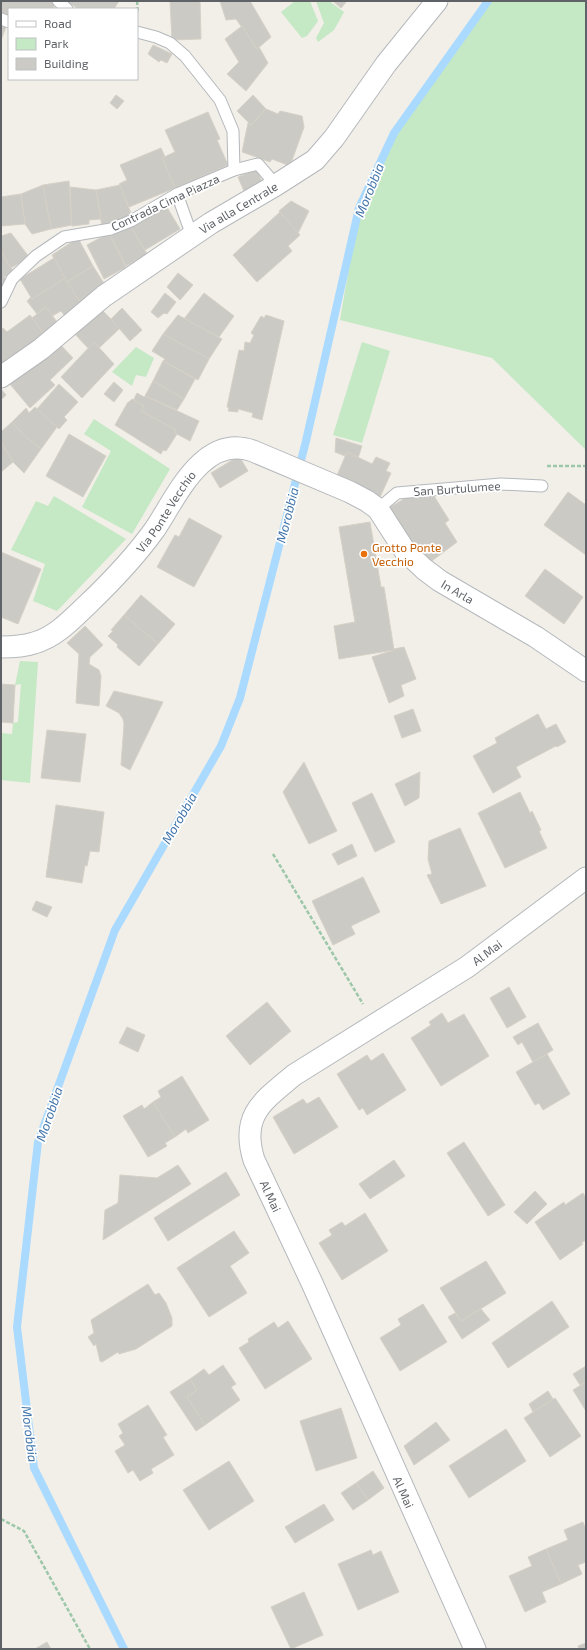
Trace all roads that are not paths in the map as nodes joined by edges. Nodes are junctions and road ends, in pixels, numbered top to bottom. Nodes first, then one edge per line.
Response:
1 (58, 1) edge
2 (437, 1) edge
3 (66, 8) edge
4 (138, 32) edge
5 (234, 170) junction
6 (276, 185) junction
7 (177, 194) junction
8 (192, 236) junction
9 (1, 302) edge
10 (1, 377) edge
11 (542, 486) dead end
12 (350, 492) joint
13 (378, 509) junction
14 (1, 647) edge
15 (586, 671) edge
16 (586, 878) edge
17 (475, 1649) edge

1 - 3 lane
2 - 6 street, Via alla Centrale
4 - 5 lane
5 - 6 lane, Contrada Cima Piazza
5 - 7 lane, Contrada Cima Piazza
6 - 8 street, Via alla Centrale
7 - 8 lane
7 - 9 lane, Contrada Cima Piazza
8 - 10 street, Via alla Centrale
11 - 13 lane, San Burtulumee
12 - 13 street, In Arla
12 - 14 street, Via Ponte Vecchio
13 - 15 street, In Arla
16 - 17 street, Al Mai

